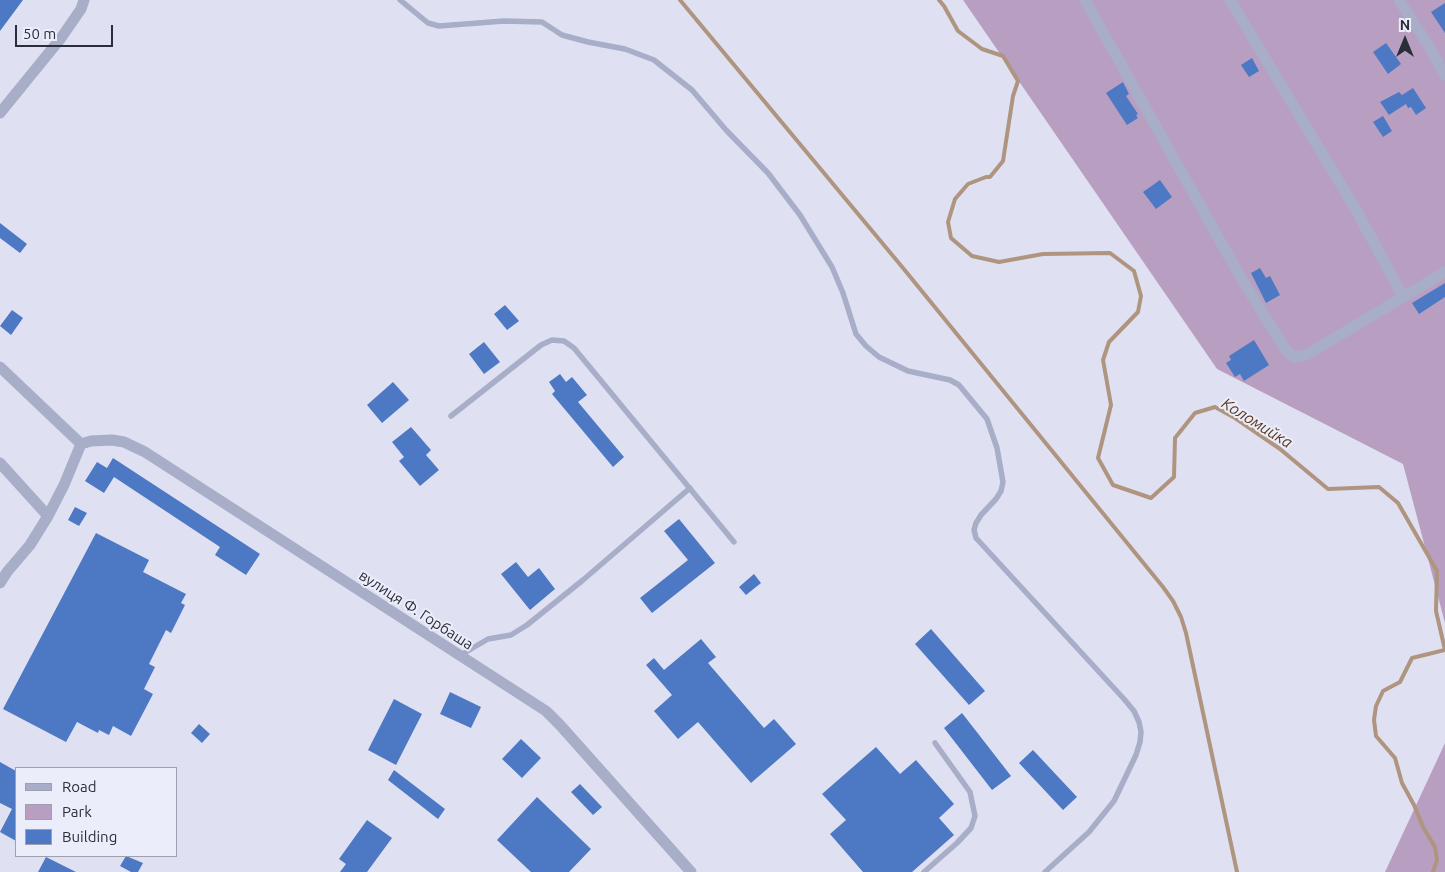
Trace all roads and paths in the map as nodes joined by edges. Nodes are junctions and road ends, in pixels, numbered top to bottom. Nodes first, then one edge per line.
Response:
1 (84, 0) edge
2 (400, 0) edge
3 (1085, 0) edge
4 (1230, 0) edge
5 (1399, 0) edge
6 (1445, 75) edge
7 (0, 113) edge
8 (1445, 272) edge
9 (1403, 296) junction
10 (0, 367) edge
11 (451, 416) dead end
12 (81, 444) junction
13 (0, 462) edge
14 (690, 488) junction
15 (48, 516) junction
16 (734, 542) dead end
17 (0, 583) edge
18 (459, 656) junction
19 (935, 743) dead end
20 (691, 872) edge
21 (924, 872) edge
22 (1045, 872) edge

1 - 7 street
2 - 22 lane
3 - 9 street
4 - 9 street
5 - 6 street
8 - 9 street
10 - 12 street
11 - 14 lane
12 - 15 street
12 - 18 street, вулиця Ф. Горбаша
13 - 15 street
14 - 16 lane
14 - 18 lane
15 - 17 street
18 - 20 street, вулиця Ф. Горбаша
19 - 21 lane

